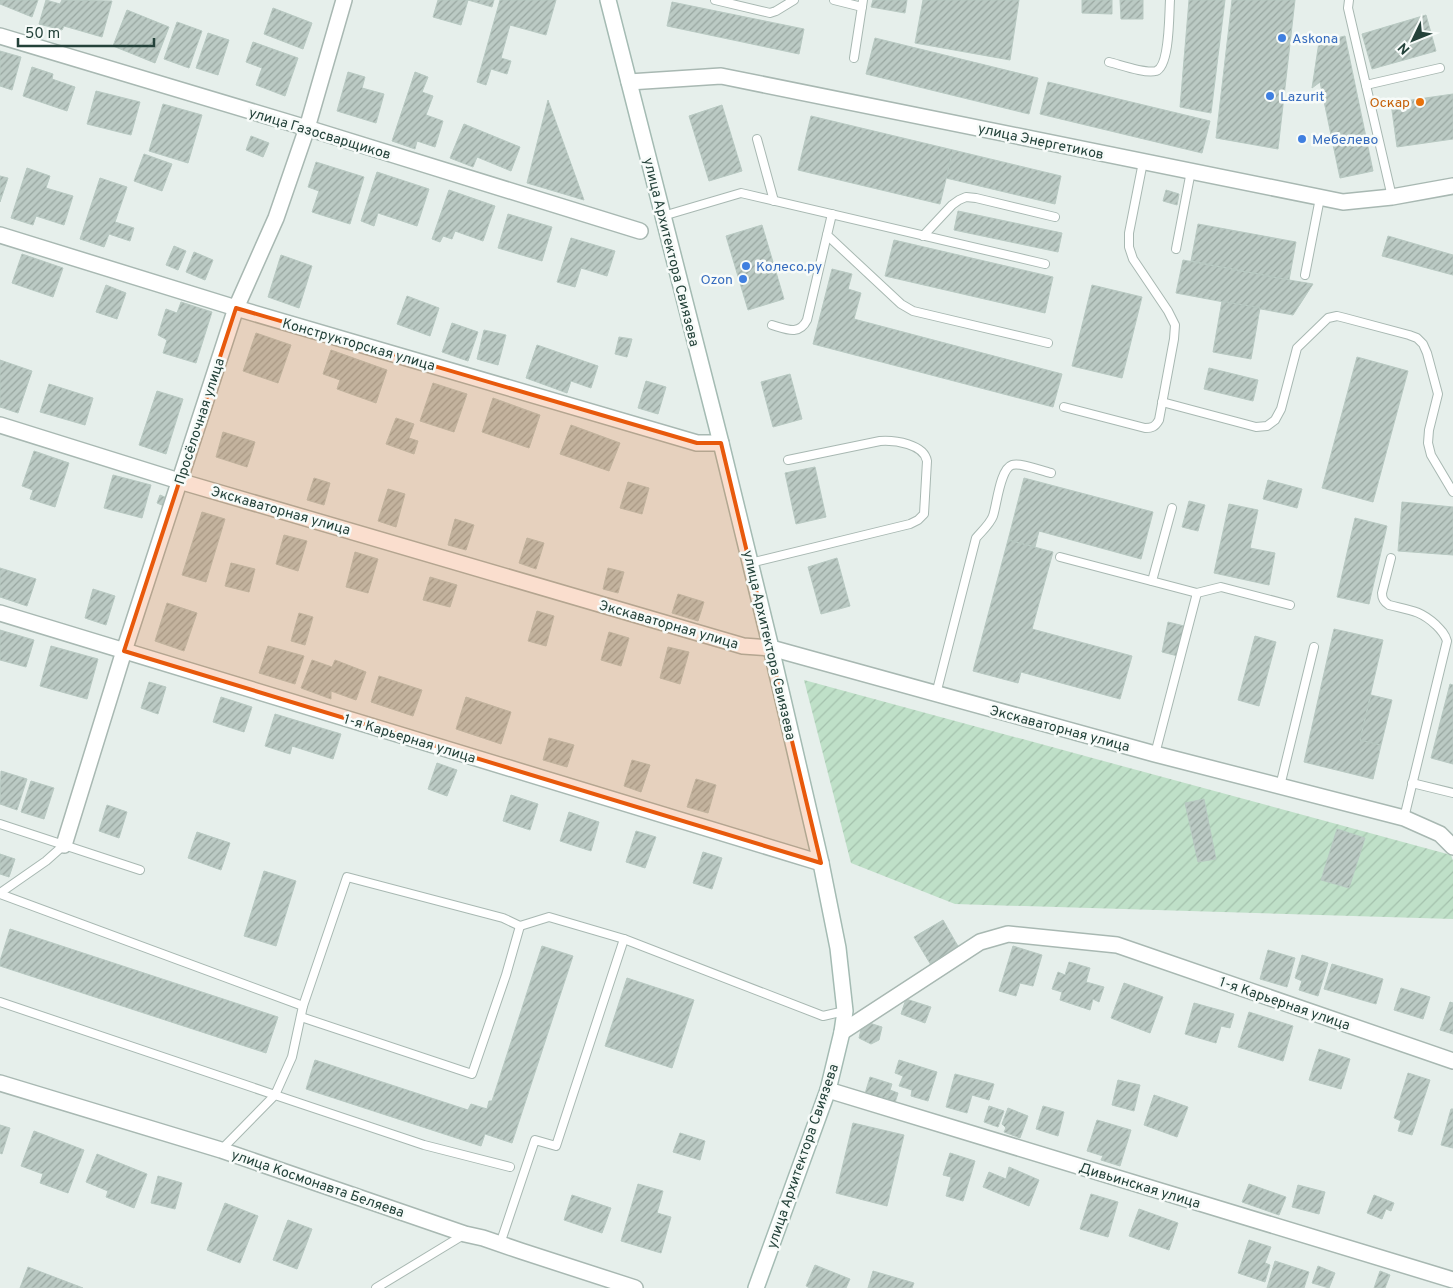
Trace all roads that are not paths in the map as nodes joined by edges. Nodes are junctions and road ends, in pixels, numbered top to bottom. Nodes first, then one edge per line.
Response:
1 (344, 0) edge
2 (608, 0) edge
3 (715, 0) edge
4 (794, 0) edge
5 (834, 0) edge
6 (1170, 0) edge
7 (1349, 0) edge
8 (863, 3) edge
9 (0, 36) edge
10 (854, 58) dead end
11 (1109, 62) dead end
12 (1440, 68) dead end
13 (629, 82) junction
14 (1366, 85) junction
15 (307, 128) junction
16 (757, 139) dead end
17 (1143, 162) junction
18 (1191, 172) junction
19 (1453, 186) edge
20 (1392, 197) junction
21 (1320, 198) junction
22 (774, 201) junction
23 (832, 214) junction
24 (663, 216) junction
25 (1054, 217) dead end
26 (640, 231) dead end
27 (0, 235) edge
28 (827, 235) junction
29 (923, 236) junction
30 (1176, 249) dead end
31 (1045, 264) dead end
32 (1305, 275) dead end
33 (236, 308) junction
34 (772, 325) dead end
35 (1048, 343) dead end
36 (1162, 402) junction
37 (1064, 407) dead end
38 (0, 426) edge
39 (721, 443) junction
40 (788, 460) dead end
41 (1051, 473) dead end
42 (179, 481) junction
43 (1453, 492) edge
44 (1172, 508) dead end
45 (1060, 557) dead end
46 (1391, 558) dead end
47 (750, 563) junction
48 (1152, 581) junction
49 (1197, 593) junction
50 (1290, 605) dead end
51 (0, 613) edge
52 (771, 648) junction
53 (1314, 648) dead end
54 (124, 651) junction
55 (936, 694) junction
56 (1155, 754) junction
57 (1412, 783) junction
58 (1280, 786) junction
59 (1453, 793) edge
60 (1404, 818) junction
61 (0, 824) edge
62 (1446, 830) edge
63 (64, 845) junction
64 (1453, 847) edge
65 (821, 863) junction
66 (140, 870) dead end
67 (0, 894) edge
68 (520, 926) junction
69 (624, 939) junction
70 (0, 1002) edge
71 (303, 1006) junction
72 (845, 1011) junction
73 (301, 1017) junction
74 (842, 1032) junction
75 (1453, 1061) edge
76 (0, 1083) edge
77 (828, 1090) junction
78 (275, 1095) junction
79 (221, 1150) junction
80 (510, 1167) dead end
81 (464, 1234) junction
82 (500, 1244) junction
83 (1453, 1280) edge
84 (376, 1288) edge
85 (635, 1288) edge
86 (756, 1288) edge

1 - 15 street, Просёлочная улица
2 - 13 street, улица Архитектора Свиязева
3 - 4 lane
5 - 8 lane
6 - 11 lane
7 - 14 lane
8 - 10 lane
9 - 15 street, улица Газосварщиков
12 - 14 lane
13 - 17 street, улица Энергетиков
13 - 24 street, улица Архитектора Свиязева
14 - 20 lane
15 - 26 street, улица Газосварщиков
15 - 33 street, Просёлочная улица
16 - 22 lane
17 - 18 street, улица Энергетиков
17 - 36 lane
18 - 21 street, улица Энергетиков
18 - 30 lane
19 - 20 street, улица Энергетиков
20 - 21 street, улица Энергетиков
21 - 32 lane
22 - 23 lane
22 - 24 lane
23 - 28 lane
23 - 29 lane
24 - 39 street, улица Архитектора Свиязева
25 - 29 lane
27 - 33 street, Конструкторская улица
28 - 34 lane
28 - 35 lane
29 - 31 lane
33 - 39 street, Конструкторская улица
33 - 42 street, Просёлочная улица
36 - 37 lane
36 - 43 lane
38 - 42 street, Экскаваторная улица
39 - 47 street, улица Архитектора Свиязева
40 - 47 lane
41 - 55 lane
42 - 52 street, Экскаваторная улица
42 - 54 street, Просёлочная улица
44 - 48 lane
45 - 48 lane
46 - 57 lane
47 - 52 street, улица Архитектора Свиязева
48 - 49 lane
49 - 50 lane
49 - 56 lane
51 - 54 street, 1-я Карьерная улица
52 - 55 street, Экскаваторная улица
52 - 65 street, улица Архитектора Свиязева
53 - 58 lane
54 - 63 street, Просёлочная улица
54 - 65 street, 1-я Карьерная улица
55 - 56 street, Экскаваторная улица
56 - 58 street, Экскаваторная улица
57 - 59 lane
57 - 60 lane
58 - 60 street, Экскаваторная улица
60 - 62 street, Экскаваторная улица
61 - 63 lane
62 - 64 street, Экскаваторная улица
63 - 66 lane
63 - 67 lane
65 - 72 street, улица Архитектора Свиязева
67 - 71 lane
68 - 69 lane
68 - 71 lane
68 - 73 lane
69 - 72 lane
69 - 82 lane
70 - 78 lane
71 - 73 lane
72 - 74 street, улица Архитектора Свиязева
73 - 78 lane
74 - 75 street, 1-я Карьерная улица
74 - 77 street, улица Архитектора Свиязева
76 - 79 street, улица Космонавта Беляева
77 - 83 street, Дивьинская улица
77 - 86 street, улица Архитектора Свиязева
78 - 79 lane
78 - 80 lane
79 - 81 street, улица Космонавта Беляева
81 - 82 street, улица Космонавта Беляева
81 - 84 lane
82 - 85 street, улица Космонавта Беляева

